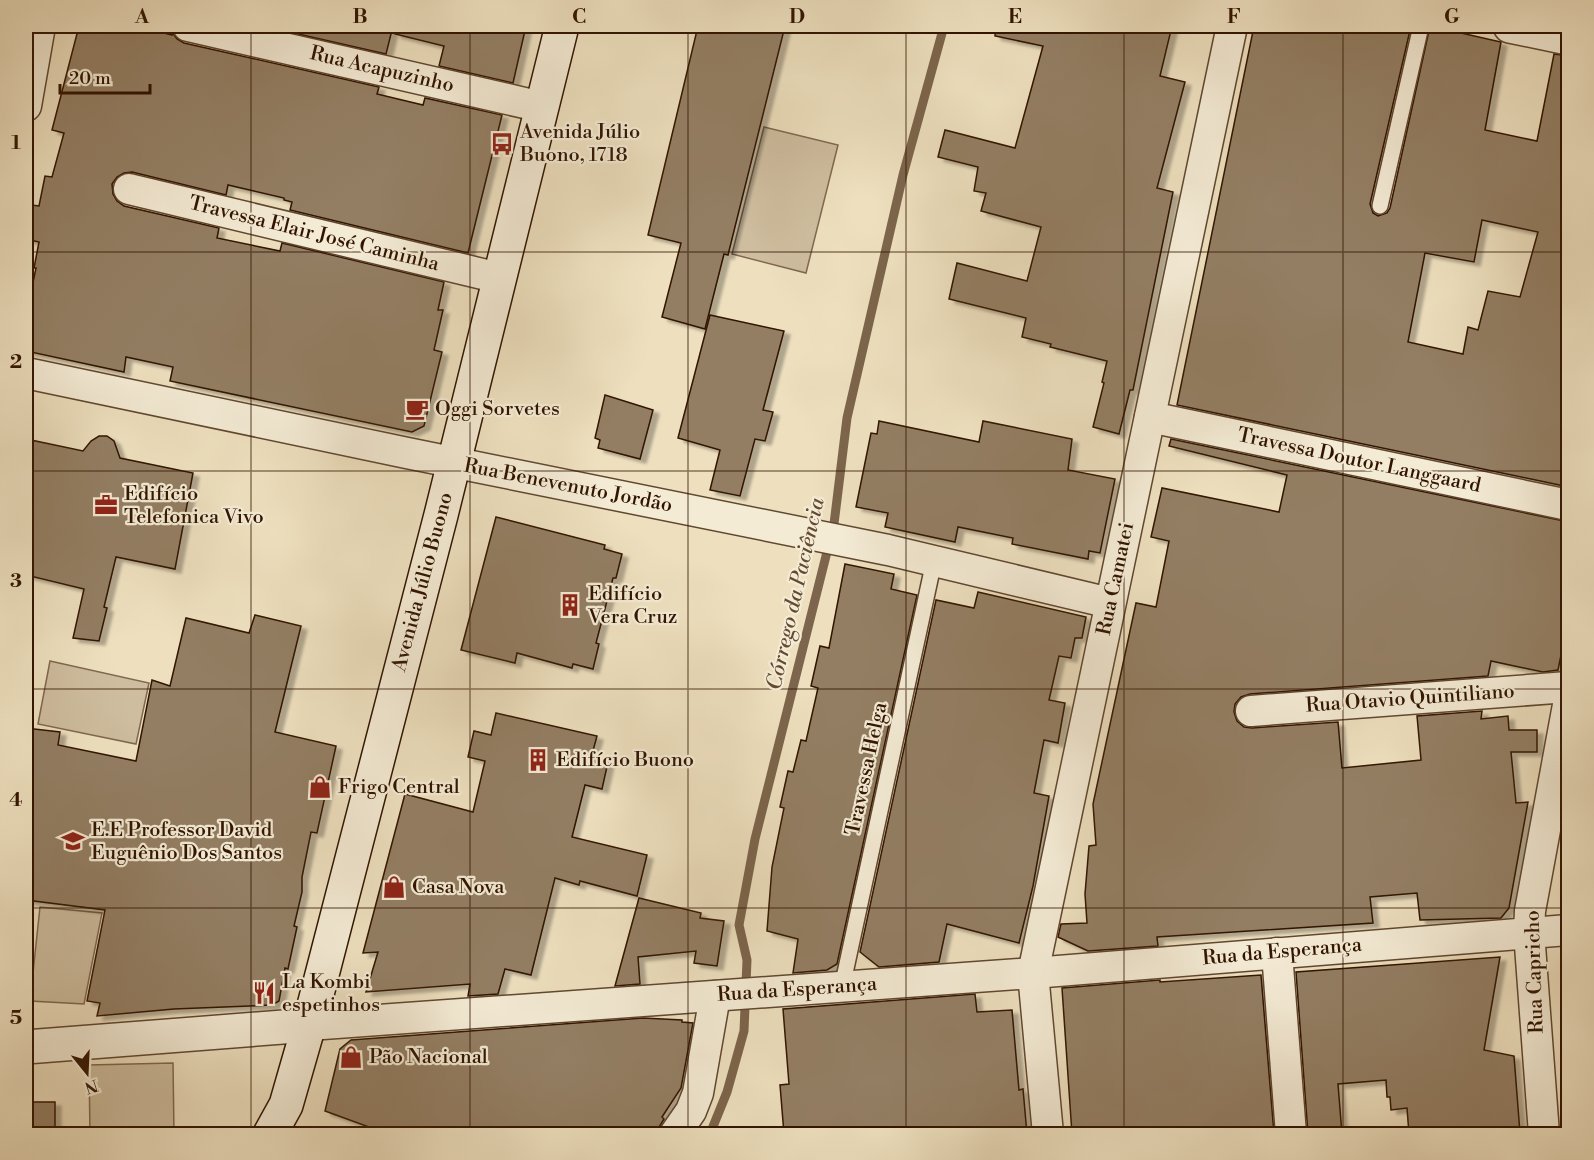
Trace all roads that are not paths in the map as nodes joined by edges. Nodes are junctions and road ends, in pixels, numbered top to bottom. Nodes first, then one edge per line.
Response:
1 (40, 26) edge
2 (188, 26) edge
3 (562, 26) edge
4 (1232, 26) edge
5 (1421, 26) edge
6 (1510, 26) edge
7 (1569, 38) edge
8 (27, 94) edge
9 (542, 107) junction
10 (129, 189) dead end
11 (1380, 206) dead end
12 (499, 278) junction
13 (26, 373) edge
14 (1150, 417) junction
15 (454, 463) junction
16 (1569, 505) edge
17 (934, 561) junction
18 (1110, 603) junction
19 (1569, 687) edge
20 (1569, 705) edge
21 (1251, 711) dead end
22 (1569, 930) edge
23 (1529, 932) junction
24 (1277, 953) junction
25 (1033, 973) junction
26 (842, 987) junction
27 (717, 996) junction
28 (309, 1025) junction
29 (26, 1047) edge
30 (270, 1134) edge
31 (675, 1134) edge
32 (1048, 1134) edge
33 (1291, 1134) edge
34 (1544, 1134) edge

1 - 8 street
2 - 9 street, Rua Acapuzinho
3 - 9 main road, Avenida Júlio Buono
4 - 14 street, Rua Camatei
5 - 11 lane
6 - 7 main road
9 - 12 main road, Avenida Júlio Buono
10 - 12 street, Travessa Elair José Caminha
12 - 15 main road, Avenida Júlio Buono
13 - 15 street, Rua Benevenuto Jordão
14 - 16 street, Travessa Doutor Langgaard
14 - 18 street, Rua Camatei
15 - 17 street, Rua Benevenuto Jordão
15 - 28 main road, Avenida Júlio Buono
17 - 18 street, Rua Benevenuto Jordão
17 - 26 lane, Travessa Helga
18 - 25 street, Rua Camatei
19 - 21 street, Rua Otavio Quintiliano
20 - 23 street, Rua Capricho
22 - 23 street, Rua da Esperança
23 - 24 street, Rua da Esperança
23 - 34 street, Rua Capricho
24 - 25 street, Rua da Esperança
24 - 33 street
25 - 26 street, Rua da Esperança
25 - 32 street, Rua Camatei
26 - 27 street, Rua da Esperança
27 - 28 street, Rua da Esperança
27 - 31 street
28 - 29 main road, Rua da Esperança
28 - 30 main road, Avenida Júlio Buono

